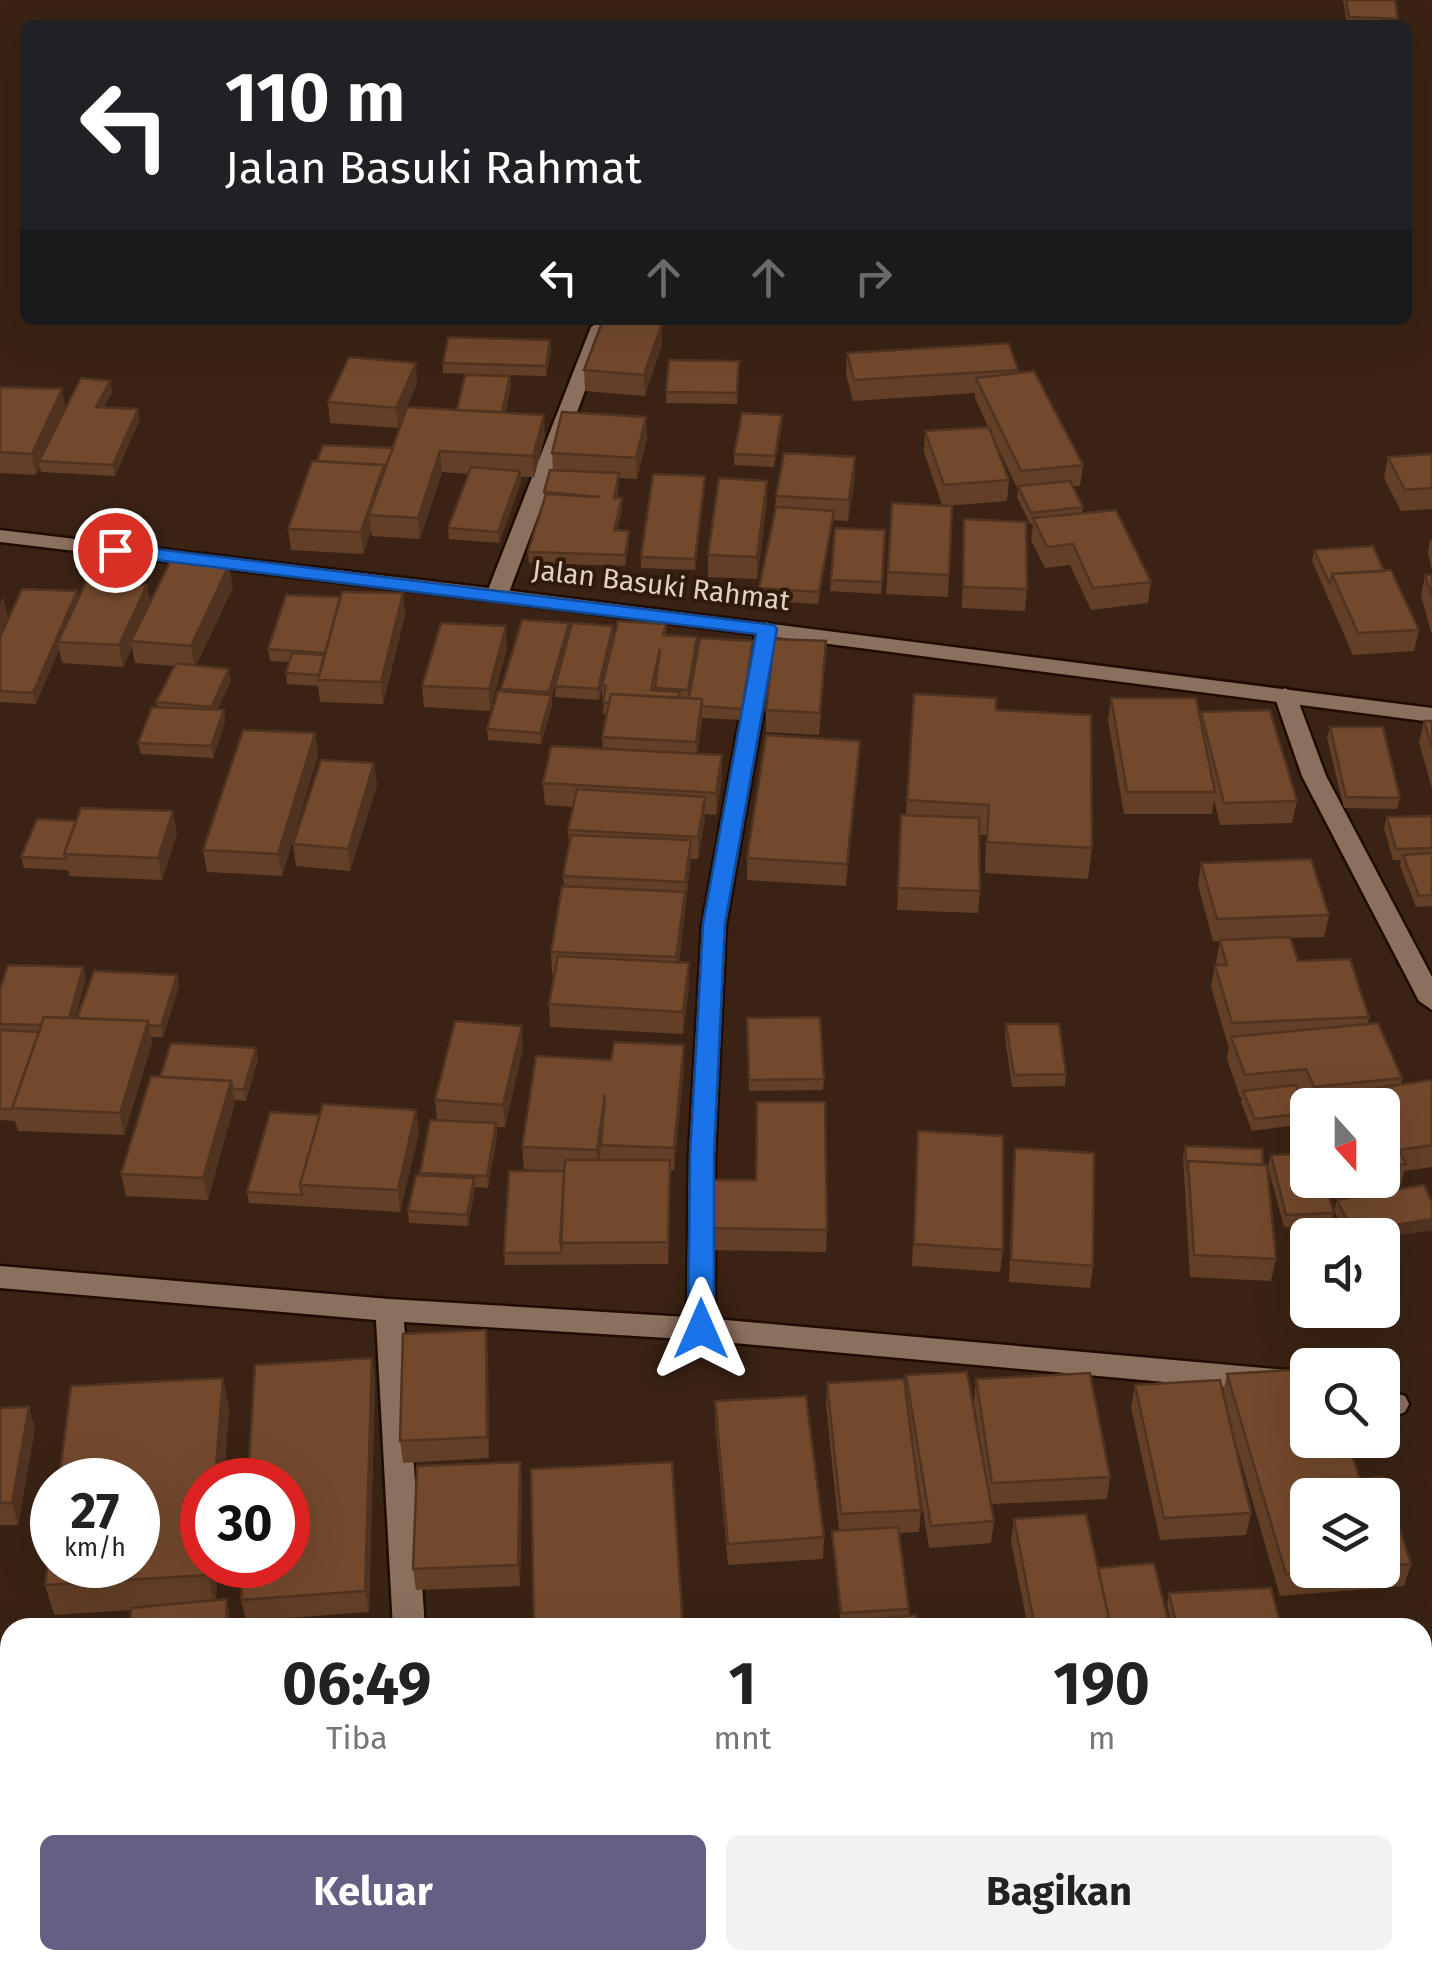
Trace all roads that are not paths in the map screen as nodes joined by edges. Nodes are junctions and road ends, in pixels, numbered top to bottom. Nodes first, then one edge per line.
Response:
1 (600, 326) edge
2 (0, 536) edge
3 (497, 595) junction
4 (767, 629) junction
5 (1286, 696) junction
6 (1432, 715) edge
7 (1432, 1001) edge
8 (0, 1277) edge
9 (389, 1310) junction
10 (701, 1329) junction
11 (1290, 1382) edge
12 (408, 1618) edge

1 - 3 street
2 - 3 street, Jalan Basuki Rahmat
3 - 4 street, Jalan Basuki Rahmat
4 - 5 street, Jalan Basuki Rahmat
4 - 10 street
5 - 6 street, Jalan Basuki Rahmat
5 - 7 street
8 - 9 street
9 - 10 street
9 - 12 street
10 - 11 street

